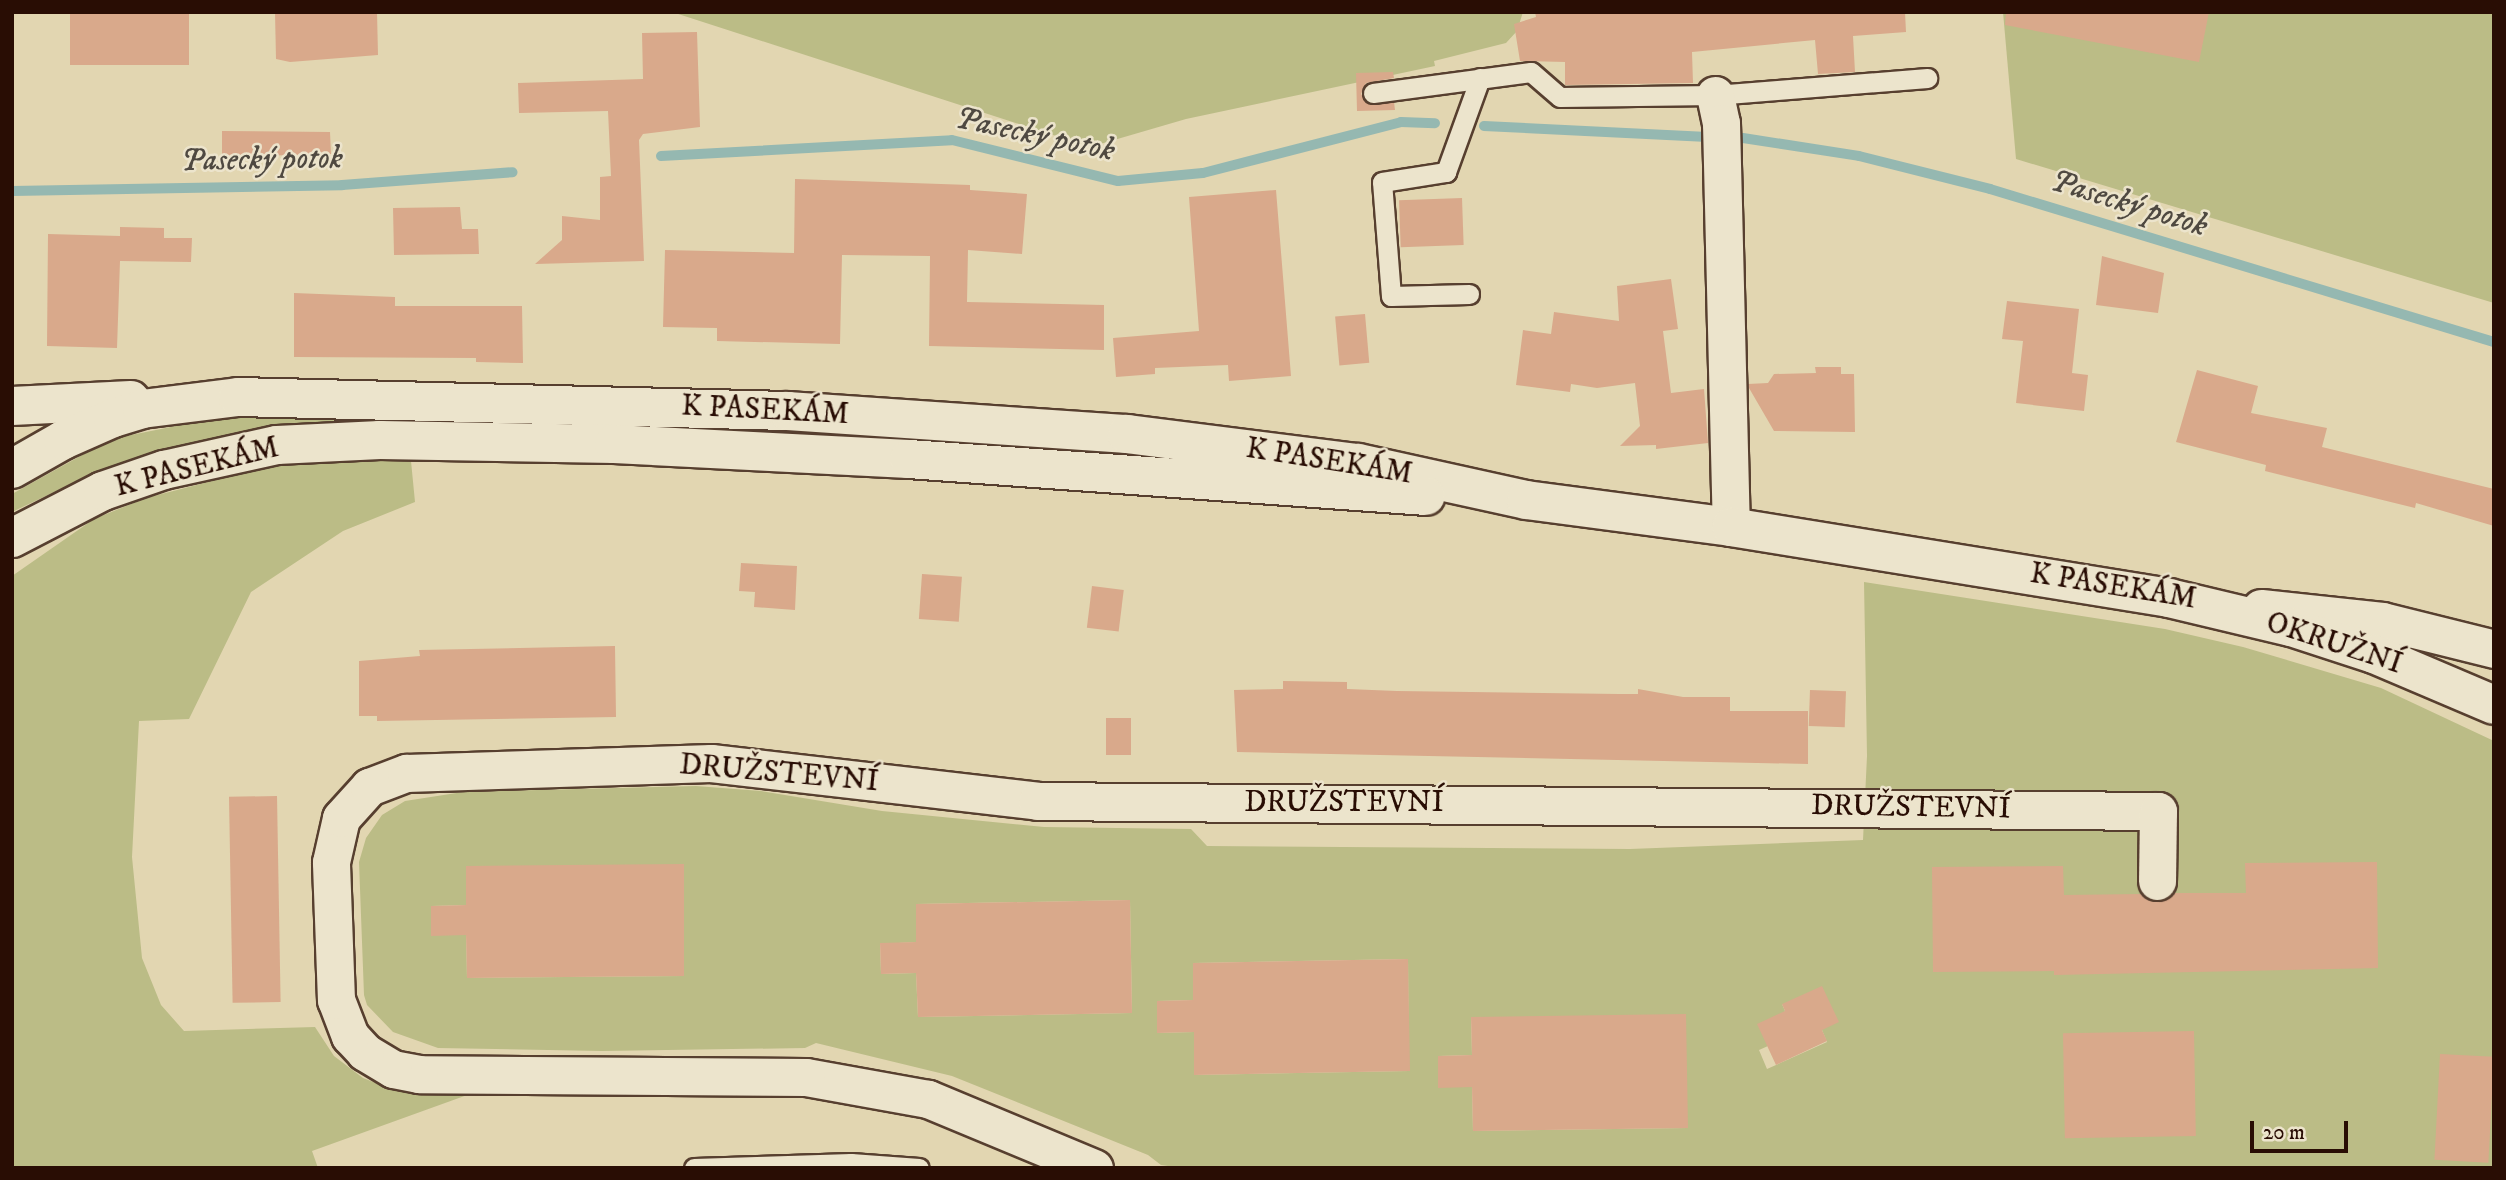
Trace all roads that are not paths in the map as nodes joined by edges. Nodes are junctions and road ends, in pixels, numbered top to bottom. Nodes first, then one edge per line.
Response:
1 (1480, 78) junction
2 (1927, 78) dead end
3 (1373, 93) dead end
4 (1715, 95) junction
5 (1469, 294) dead end
6 (238, 397) junction
7 (12, 405) edge
8 (12, 469) edge
9 (1525, 500) junction
10 (1731, 527) junction
11 (12, 538) edge
12 (2169, 598) junction
13 (2494, 649) edge
14 (2494, 705) edge
15 (2157, 881) dead end
16 (694, 1168) edge
17 (919, 1168) edge
18 (1094, 1168) edge

1 - 3 lane
1 - 4 lane
1 - 5 lane
2 - 4 lane
4 - 10 street
6 - 7 street
6 - 8 street, K PASEKÁM
6 - 9 street, K PASEKÁM
9 - 10 street, K PASEKÁM
9 - 11 street, K PASEKÁM
10 - 12 street, K PASEKÁM
12 - 13 street, K PASEKÁM
12 - 14 street, OKRUŽNÍ
15 - 18 street, DRUŽSTEVNÍ
16 - 17 lane

